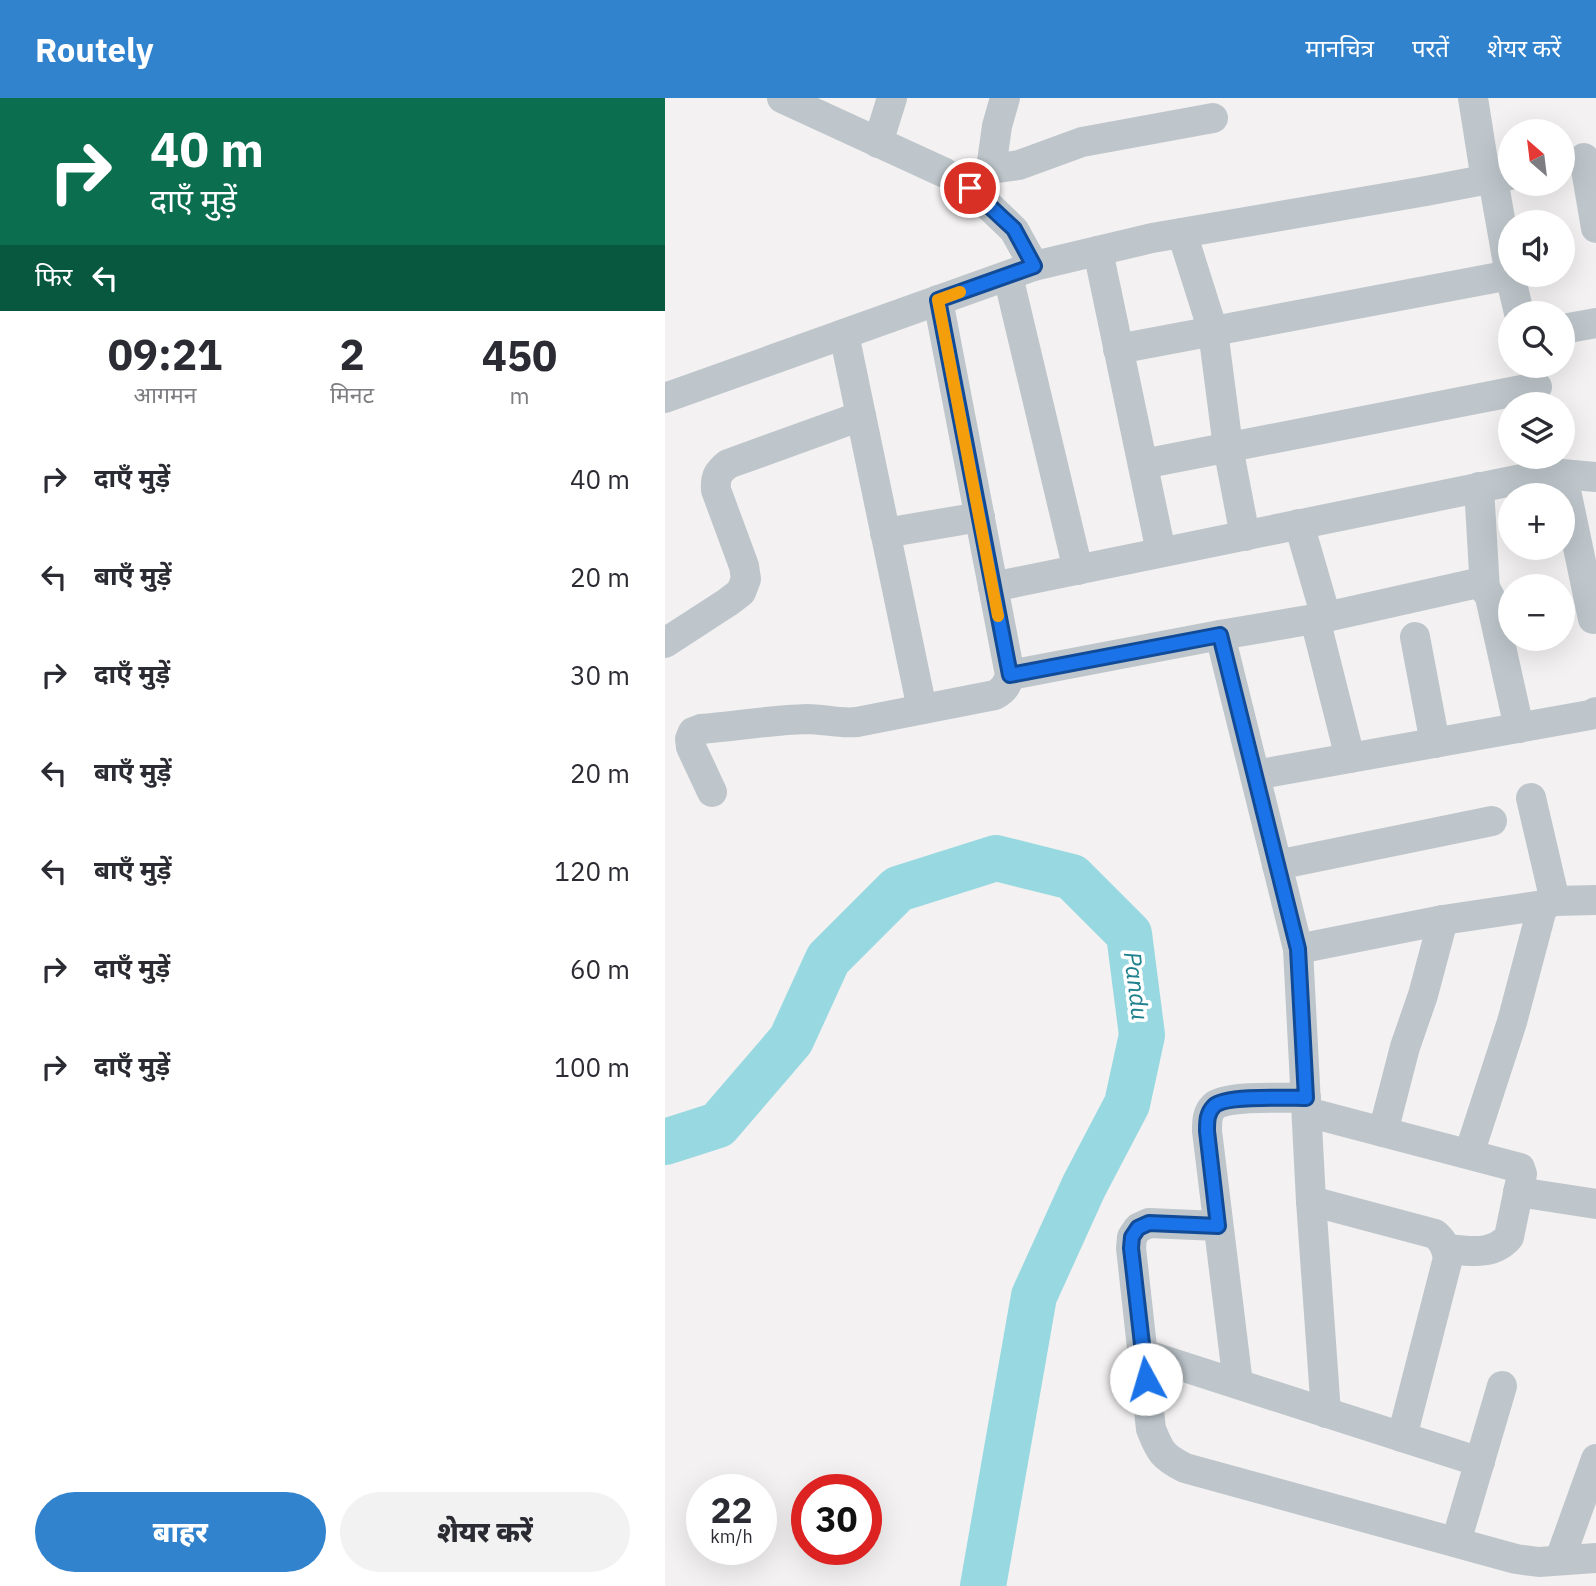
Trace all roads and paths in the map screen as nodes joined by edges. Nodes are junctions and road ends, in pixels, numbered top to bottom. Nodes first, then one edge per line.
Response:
1 (782, 98) edge
2 (892, 98) edge
3 (1005, 98) edge
4 (1473, 98) edge
5 (1213, 118) dead end
6 (878, 143) junction
7 (1581, 159) edge
8 (980, 178) junction
9 (1496, 178) edge
10 (1501, 210) edge
11 (1596, 228) edge
12 (1182, 233) junction
13 (1098, 251) junction
14 (1021, 271) junction
15 (1498, 277) edge
16 (938, 300) junction
17 (1596, 324) edge
18 (1575, 327) edge
19 (1213, 331) junction
20 (844, 334) junction
21 (1118, 349) junction
22 (1537, 386) edge
23 (665, 398) edge
24 (861, 416) junction
25 (1228, 447) junction
26 (1143, 464) junction
27 (1537, 469) edge
28 (1554, 469) edge
29 (1565, 469) edge
30 (1596, 477) edge
31 (1479, 487) junction
32 (980, 517) junction
33 (1299, 524) junction
34 (885, 533) junction
35 (1245, 536) junction
36 (1161, 552) junction
37 (1078, 569) junction
38 (993, 587) junction
39 (1485, 590) junction
40 (1320, 618) junction
41 (1595, 624) edge
42 (1220, 635) junction
43 (1415, 637) dead end
44 (665, 643) edge
45 (1010, 675) junction
46 (922, 709) junction
47 (1596, 712) edge
48 (1520, 728) junction
49 (1435, 743) junction
50 (1350, 758) junction
51 (1255, 775) junction
52 (712, 792) dead end
53 (1531, 798) dead end
54 (1492, 821) dead end
55 (1277, 865) junction
56 (1596, 900) edge
57 (1549, 903) junction
58 (1443, 920) junction
59 (1298, 949) junction
60 (1307, 1105) junction
61 (1383, 1132) junction
62 (1469, 1154) junction
63 (1518, 1192) junction
64 (1311, 1201) junction
65 (1596, 1203) edge
66 (1218, 1226) junction
67 (1447, 1249) junction
68 (1144, 1354) junction
69 (1238, 1384) junction
70 (1502, 1386) dead end
71 (1326, 1413) junction
72 (1402, 1437) junction
73 (1596, 1459) edge
74 (1480, 1462) junction
75 (1457, 1542) junction
76 (1596, 1558) edge
77 (1560, 1559) junction

1 - 6 street
2 - 6 street
3 - 8 street
4 - 9 street
5 - 8 street
6 - 8 street
7 - 11 street
8 - 14 street
9 - 10 street
9 - 12 street
12 - 13 street
12 - 19 street
13 - 14 street
13 - 21 street
14 - 16 street
14 - 37 street
15 - 19 street
16 - 20 street
16 - 32 street
17 - 18 street
19 - 21 street
19 - 25 street
20 - 23 street
20 - 24 street
21 - 26 street
22 - 25 street
24 - 34 street
24 - 44 street
25 - 26 street
25 - 35 street
26 - 36 street
27 - 31 street
28 - 41 street
29 - 30 street
31 - 33 street
31 - 39 street
32 - 34 street
32 - 38 street
33 - 35 street
33 - 40 street
34 - 46 street
35 - 36 street
36 - 37 street
37 - 38 street
38 - 45 street
39 - 40 street
39 - 48 street
40 - 42 street
40 - 50 street
42 - 45 street
42 - 51 street
43 - 49 street
45 - 46 street
46 - 52 street
47 - 48 street
48 - 49 street
49 - 50 street
50 - 51 street
51 - 55 street
53 - 57 street
54 - 55 street
55 - 59 street
56 - 57 street
57 - 58 street
57 - 62 street
58 - 59 street
58 - 61 street
59 - 60 street
60 - 61 street
60 - 64 street
60 - 66 street
61 - 62 street
62 - 63 street
63 - 65 street
63 - 67 street
64 - 67 street
64 - 71 street
66 - 68 street
66 - 69 street
67 - 72 street
68 - 69 street
68 - 75 street
69 - 71 street
70 - 74 street
71 - 72 street
72 - 74 street
73 - 77 street
74 - 75 street
75 - 77 street
76 - 77 street

